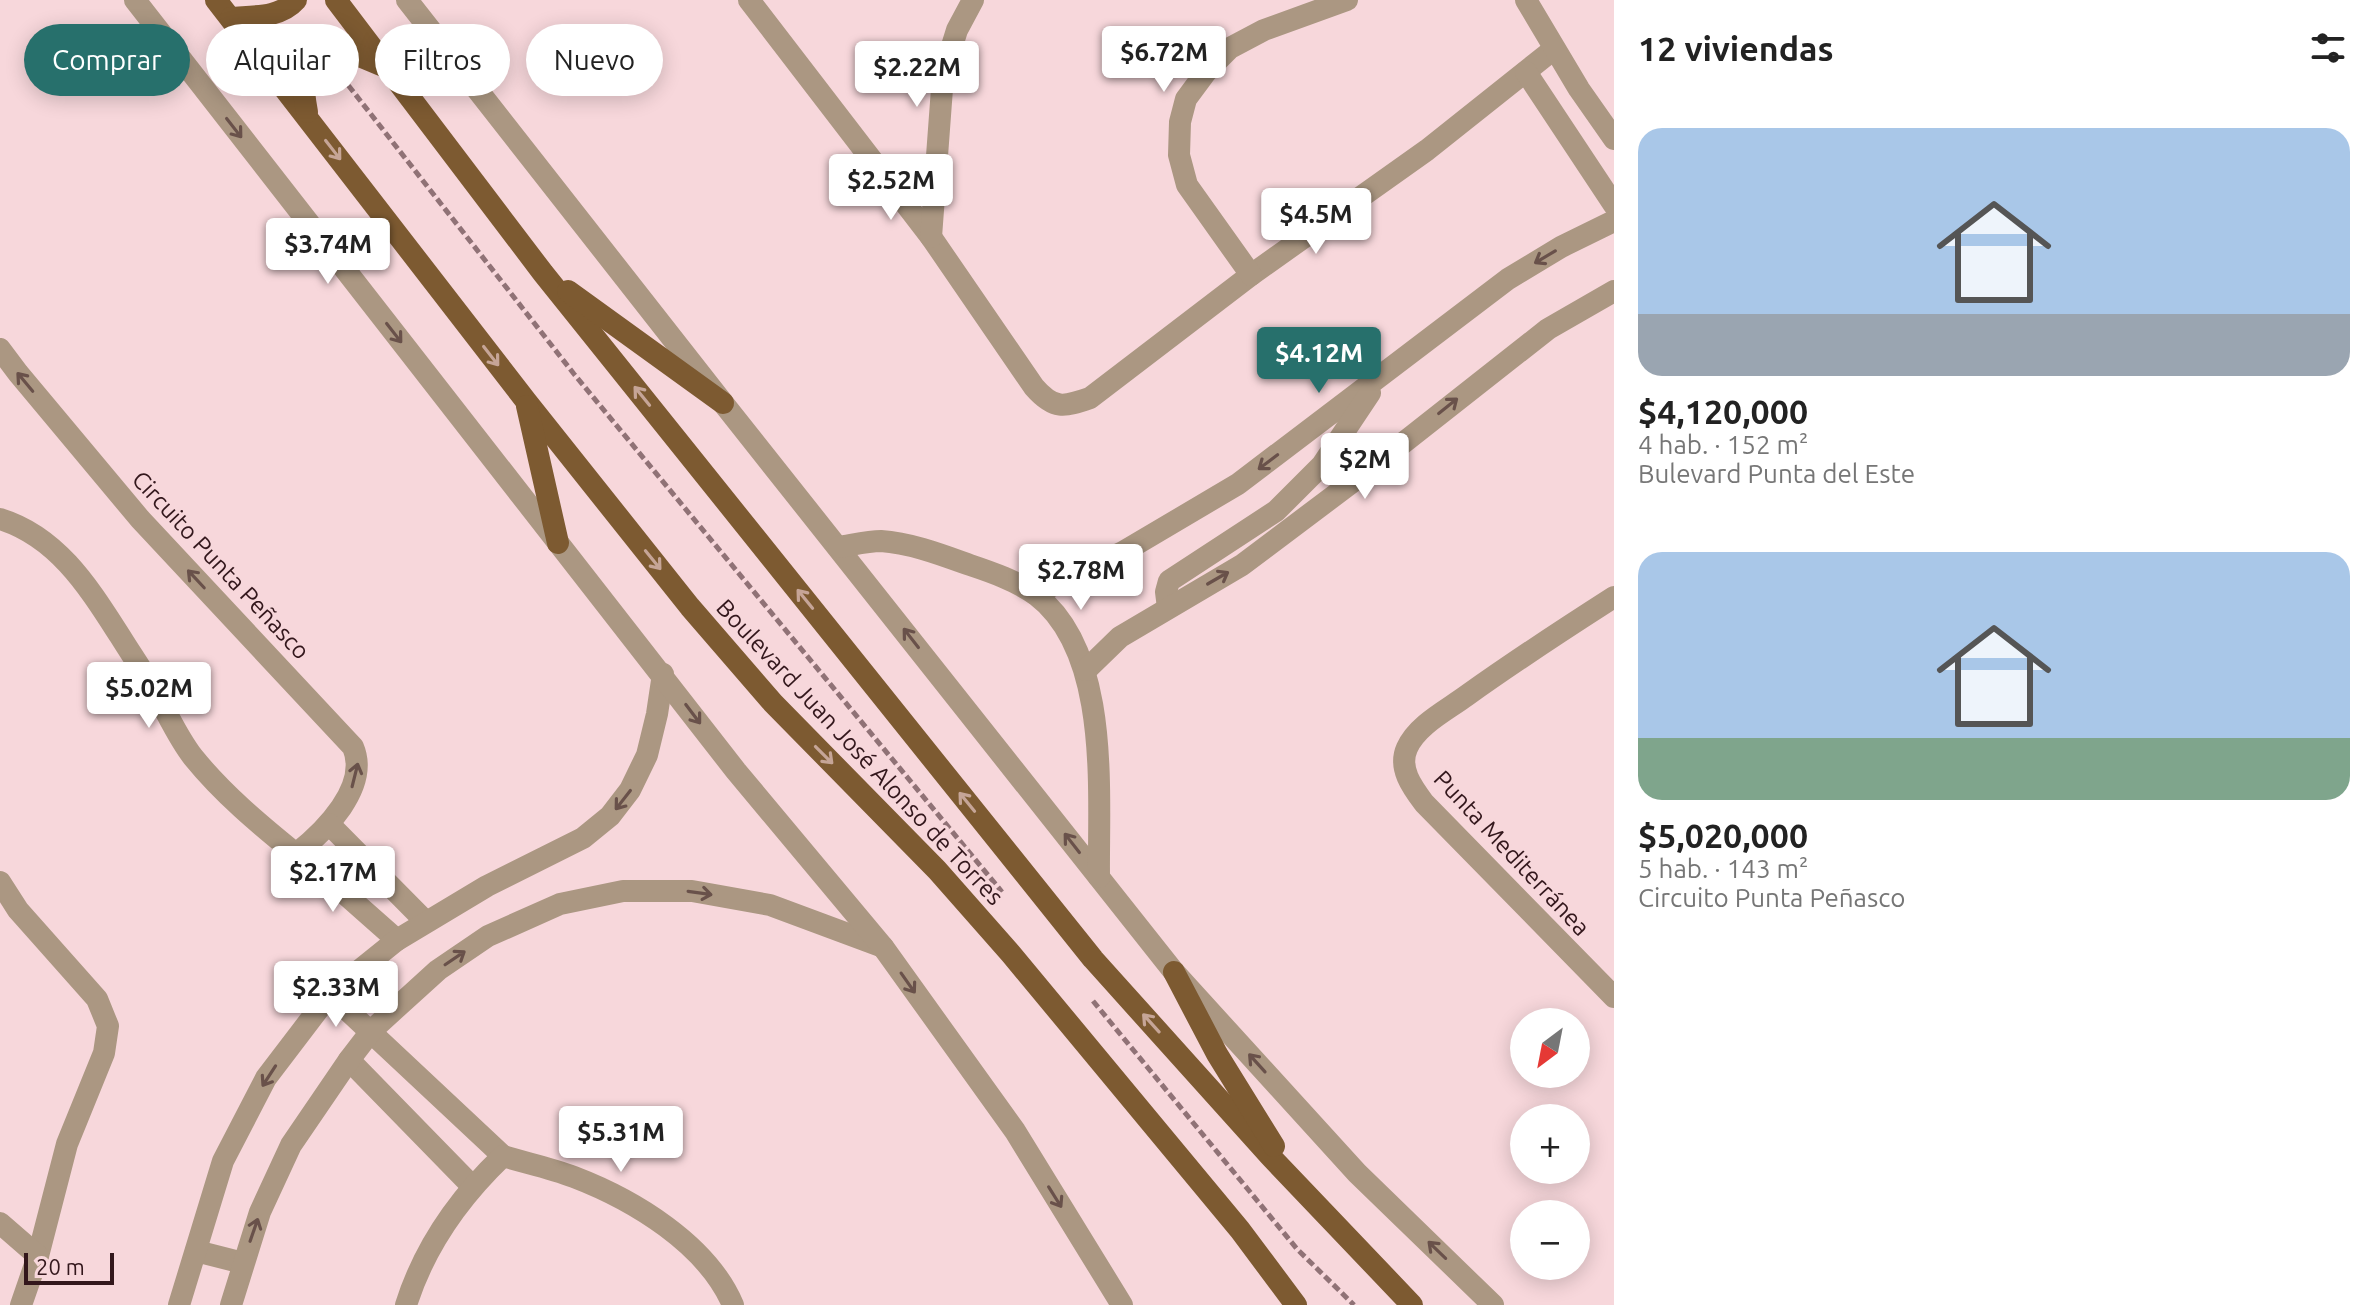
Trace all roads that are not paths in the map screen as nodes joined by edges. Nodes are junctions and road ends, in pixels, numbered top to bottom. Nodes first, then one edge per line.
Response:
1 (135, 0) edge
2 (216, 0) edge
3 (296, 0) edge
4 (336, 0) edge
5 (407, 0) edge
6 (749, 0) edge
7 (973, 0) edge
8 (1347, 0) edge
9 (1526, 0) edge
10 (231, 18) junction
11 (1554, 49) junction
12 (375, 51) edge
13 (375, 63) edge
14 (1526, 72) junction
15 (410, 96) edge
16 (308, 118) junction
17 (1614, 139) edge
18 (1614, 205) edge
19 (1614, 221) edge
20 (931, 237) junction
21 (543, 273) junction
22 (1251, 275) junction
23 (1614, 291) edge
24 (0, 349) edge
25 (1380, 378) junction
26 (526, 401) junction
27 (723, 403) junction
28 (0, 519) edge
29 (558, 543) junction
30 (839, 547) junction
31 (1035, 594) junction
32 (1614, 597) edge
33 (1168, 608) junction
34 (1086, 670) junction
35 (663, 674) junction
36 (329, 824) junction
37 (296, 854) junction
38 (1099, 877) junction
39 (0, 882) edge
40 (425, 921) junction
41 (397, 940) junction
42 (883, 947) junction
43 (1174, 972) junction
44 (330, 994) junction
45 (1614, 997) edge
46 (372, 1030) junction
47 (349, 1060) junction
48 (503, 1156) junction
49 (1298, 1184) junction
50 (472, 1186) junction
51 (0, 1223) edge
52 (196, 1251) junction
53 (38, 1256) junction
54 (243, 1263) junction
55 (21, 1305) edge
56 (179, 1305) edge
57 (231, 1305) edge
58 (406, 1305) edge
59 (733, 1305) edge
60 (1122, 1305) edge
61 (1296, 1305) edge
62 (1412, 1305) edge
63 (1493, 1305) edge

1 -> 29 street
2 - 10 main road, Boulevard Juan José Alonso de Torres
3 - 10 main road
4 - 12 main road, Boulevard Juan José Alonso de Torres
5 - 27 street
6 - 20 street
7 - 20 street
8 - 22 street
9 - 11 street
10 - 16 main road, Boulevard Juan José Alonso de Torres
11 - 14 street
11 - 17 street
13 - 16 main road
14 - 18 street
14 - 22 street
15 - 21 main road, Boulevard Juan José Alonso de Torres
16 -> 26 main road, Boulevard Juan José Alonso de Torres
19 -> 25 street
20 - 22 street
21 - 27 main road
49 -> 21 main road, Boulevard Juan José Alonso de Torres
33 -> 23 street
36 -> 24 street, Circuito Punta Peñasco
25 -> 31 street
25 - 33 street
26 - 29 main road
26 -> 61 main road, Boulevard Juan José Alonso de Torres
27 - 30 street
28 - 37 street
29 - 35 street
30 - 31 street
38 -> 30 street
31 - 34 street
32 - 45 street, Punta Mediterránea
33 - 34 street
34 - 38 street
35 -> 40 street
35 -> 42 street
36 - 37 street, Circuito Punta Peñasco
36 - 40 street
37 - 41 street
38 - 43 street
39 - 53 street
40 - 41 street
41 - 44 street
46 -> 42 street
42 -> 60 street
43 - 49 main road
63 -> 43 street
44 - 46 street
44 -> 52 street
46 - 47 street
46 - 48 street
47 - 50 street
54 -> 47 street
48 - 50 street
48 - 59 street
49 - 62 main road, Boulevard Juan José Alonso de Torres
50 - 58 street
51 - 53 street
52 - 54 street
52 - 56 street
53 - 55 street
54 - 57 street

